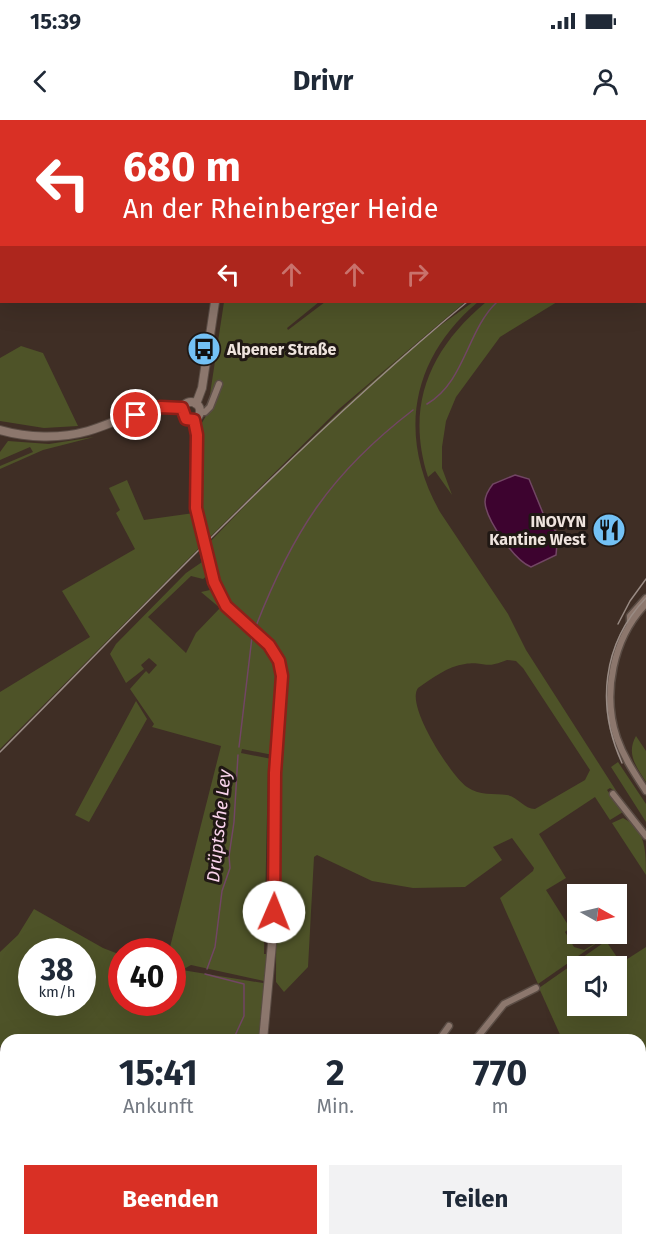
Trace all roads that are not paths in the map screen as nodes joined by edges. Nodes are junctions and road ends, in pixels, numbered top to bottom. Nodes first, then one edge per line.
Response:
1 (215, 303) edge
2 (219, 384) dead end
3 (196, 404) junction
4 (182, 408) junction
5 (200, 412) junction
6 (194, 420) junction
7 (0, 430) edge
8 (646, 598) edge
9 (646, 604) edge
10 (630, 624) junction
11 (646, 791) edge
12 (613, 794) dead end
13 (646, 836) edge
14 (536, 988) dead end
15 (449, 1026) dead end
16 (264, 1034) edge
17 (443, 1034) edge
18 (480, 1034) edge

1 - 3 street
2 - 5 street
3 - 4 street
3 - 5 street
4 - 6 street
4 - 7 street
5 - 6 street
6 - 16 street
8 - 10 street
9 - 10 street
10 - 11 street
12 - 13 street
14 - 18 street
15 - 17 street

